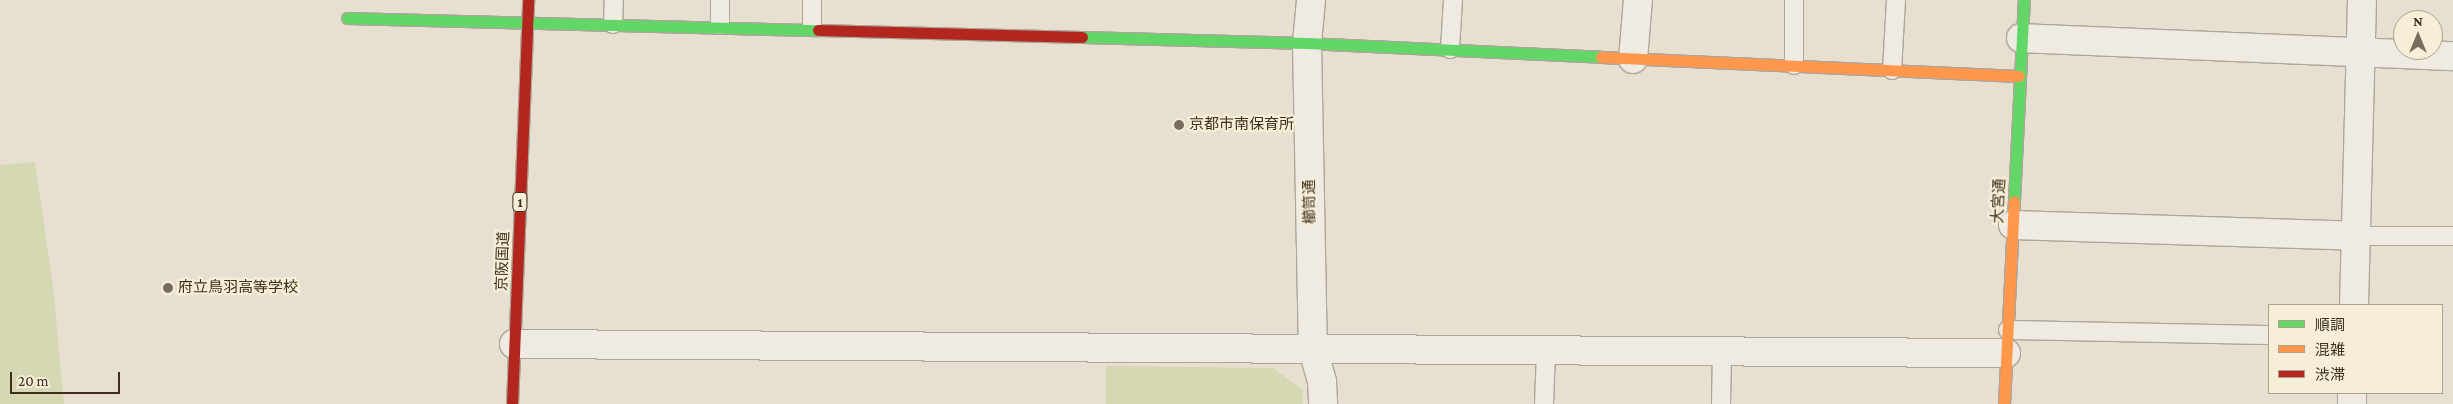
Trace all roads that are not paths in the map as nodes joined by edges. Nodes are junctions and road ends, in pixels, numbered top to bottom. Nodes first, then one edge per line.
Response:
1 (528, 0) edge
2 (614, 0) edge
3 (720, 0) edge
4 (812, 0) edge
5 (1311, 0) edge
6 (1453, 0) edge
7 (1638, 0) edge
8 (1794, 0) edge
9 (1896, 0) edge
10 (2024, 0) edge
11 (2362, 0) edge
12 (347, 18) dead end
13 (527, 21) junction
14 (613, 24) junction
15 (720, 26) junction
16 (812, 27) junction
17 (2021, 38) junction
18 (1307, 42) junction
19 (1450, 49) junction
20 (2361, 53) junction
21 (2453, 56) edge
22 (1633, 59) junction
23 (1794, 65) junction
24 (1892, 70) junction
25 (2019, 76) junction
26 (2013, 225) junction
27 (2354, 236) junction
28 (2453, 236) edge
29 (2354, 304) edge
30 (2268, 335) edge
31 (2007, 341) junction
32 (514, 344) junction
33 (1313, 350) junction
34 (1546, 351) junction
35 (1722, 352) junction
36 (512, 404) edge
37 (1323, 404) edge
38 (1544, 404) edge
39 (1721, 404) edge
40 (2004, 404) edge

1 - 13 main road, 京阪国道 / 1
2 - 14 lane
3 - 15 lane
4 - 16 lane
5 - 18 street, 櫛笥通
6 - 19 lane
7 - 22 street
8 - 23 lane
9 - 24 lane
10 - 17 main road, 大宮通
11 - 20 street
12 - 13 main road
13 - 14 main road
13 - 32 main road, 京阪国道 / 1
14 - 15 main road
15 - 16 main road
16 - 18 main road
17 - 20 street
17 - 25 main road, 大宮通
18 - 19 main road
18 - 33 street, 櫛笥通
19 - 22 main road
20 - 21 street
20 - 27 street
22 - 23 main road
23 - 24 main road
24 - 25 main road
25 - 26 main road, 大宮通
26 - 27 street
26 - 31 main road, 大宮通
27 - 28 lane
27 - 29 street
30 - 31 lane
31 - 35 street
31 - 40 main road, 大宮通
32 - 33 street
32 - 36 main road, 京阪国道 / 1
33 - 34 street
33 - 37 street, 櫛笥通
34 - 35 street
34 - 38 lane
35 - 39 lane

